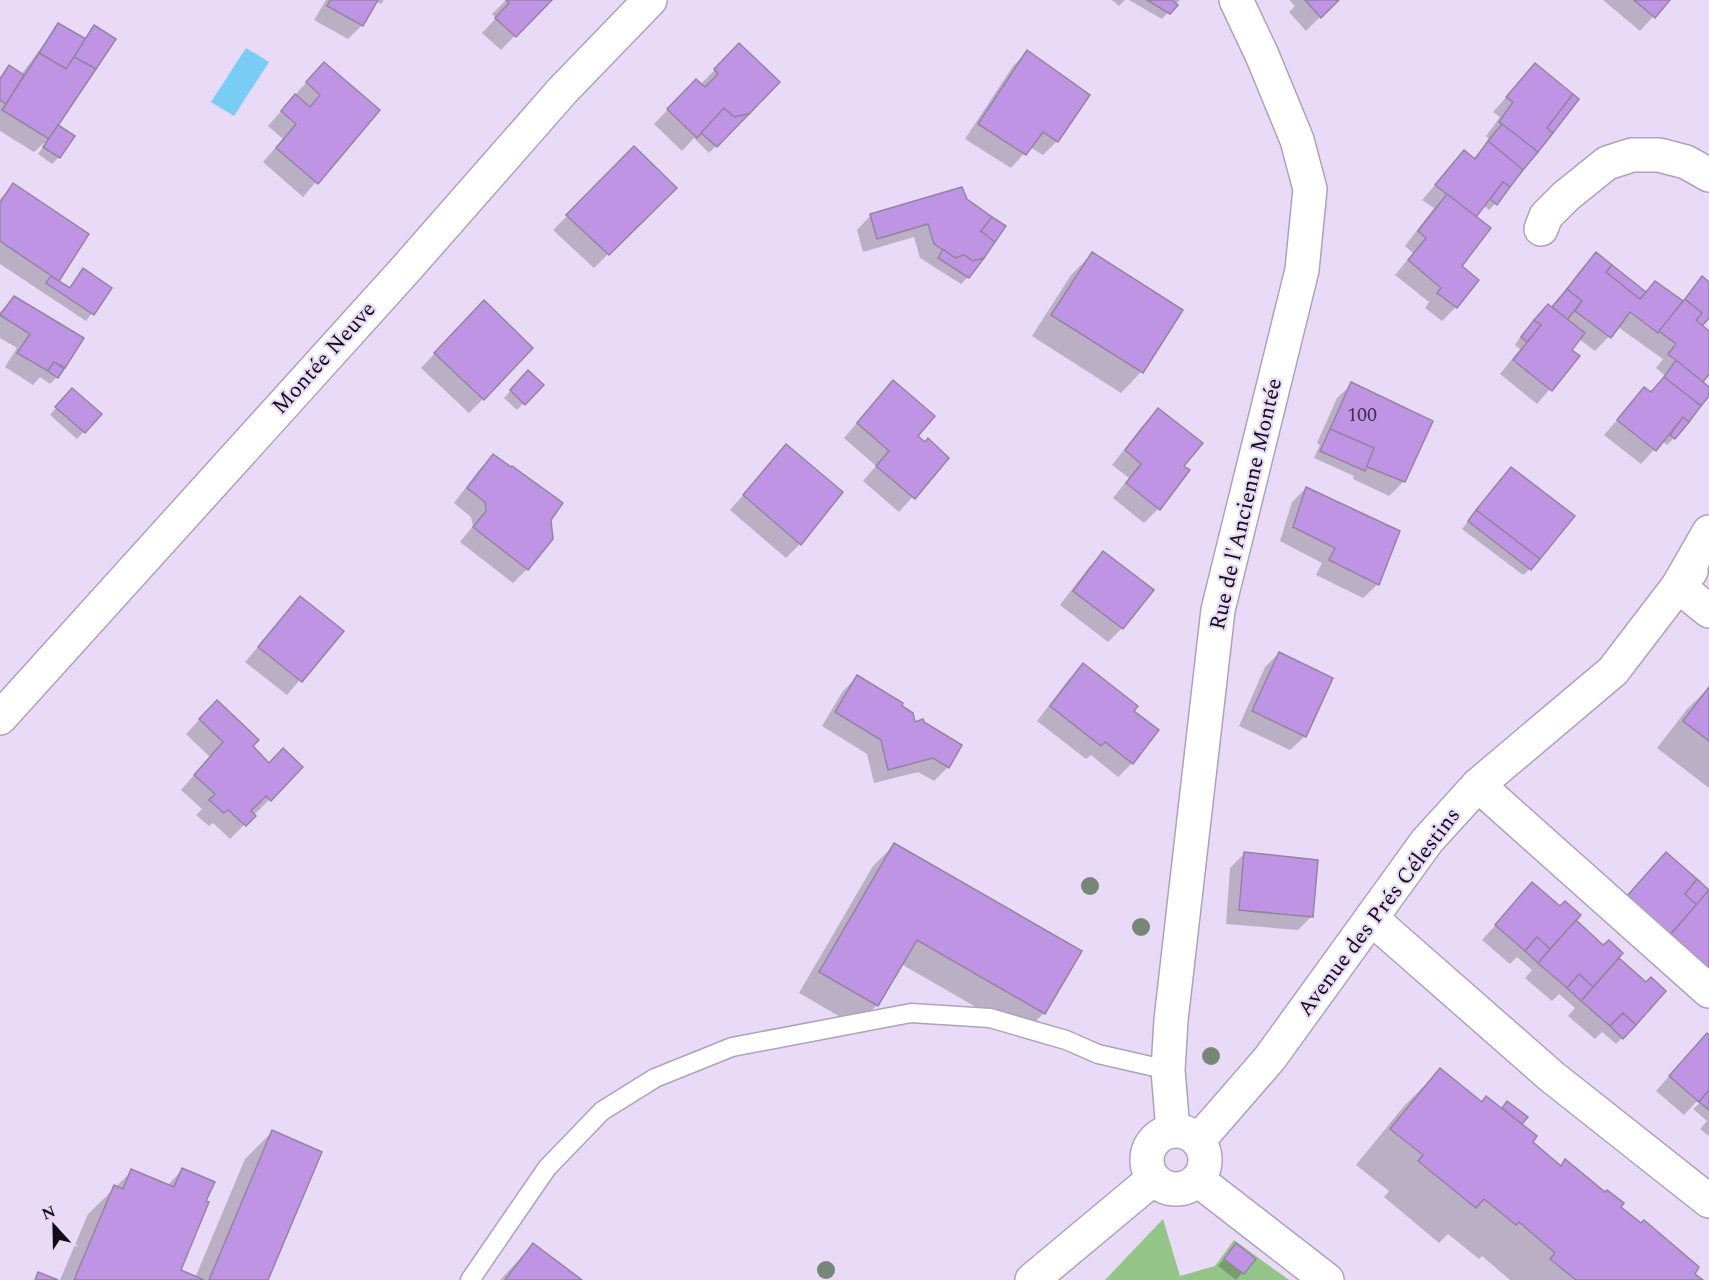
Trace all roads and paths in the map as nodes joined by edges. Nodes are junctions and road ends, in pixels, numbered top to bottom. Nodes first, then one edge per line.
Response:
1 (650, 0) edge
2 (1236, 0) edge
3 (1709, 175) edge
4 (1540, 229) dead end
5 (1709, 532) edge
6 (1709, 552) edge
7 (1678, 586) junction
8 (1709, 611) edge
9 (0, 718) edge
10 (1478, 785) junction
11 (1371, 918) junction
12 (1709, 991) edge
13 (1168, 1070) junction
14 (1186, 1136) junction
15 (1153, 1179) junction
16 (1198, 1179) junction
17 (1709, 1200) edge
18 (470, 1280) edge
19 (1032, 1280) edge
20 (1327, 1280) edge

1 - 9 street, Montée Neuve
2 - 13 street, Rue de l'Ancienne Montée
3 - 4 street
5 - 7 street, Avenue des Prés Célestins
6 - 7 street
7 - 8 street
7 - 10 street, Avenue des Prés Célestins
10 - 11 street, Avenue des Prés Célestins
10 - 12 street
11 - 14 street, Avenue des Prés Célestins
11 - 17 street
13 - 14 street, Rue de l'Ancienne Montée
13 - 18 lane
14 - 15 street
14 - 16 street
15 - 16 street
15 - 19 street
16 - 20 street

